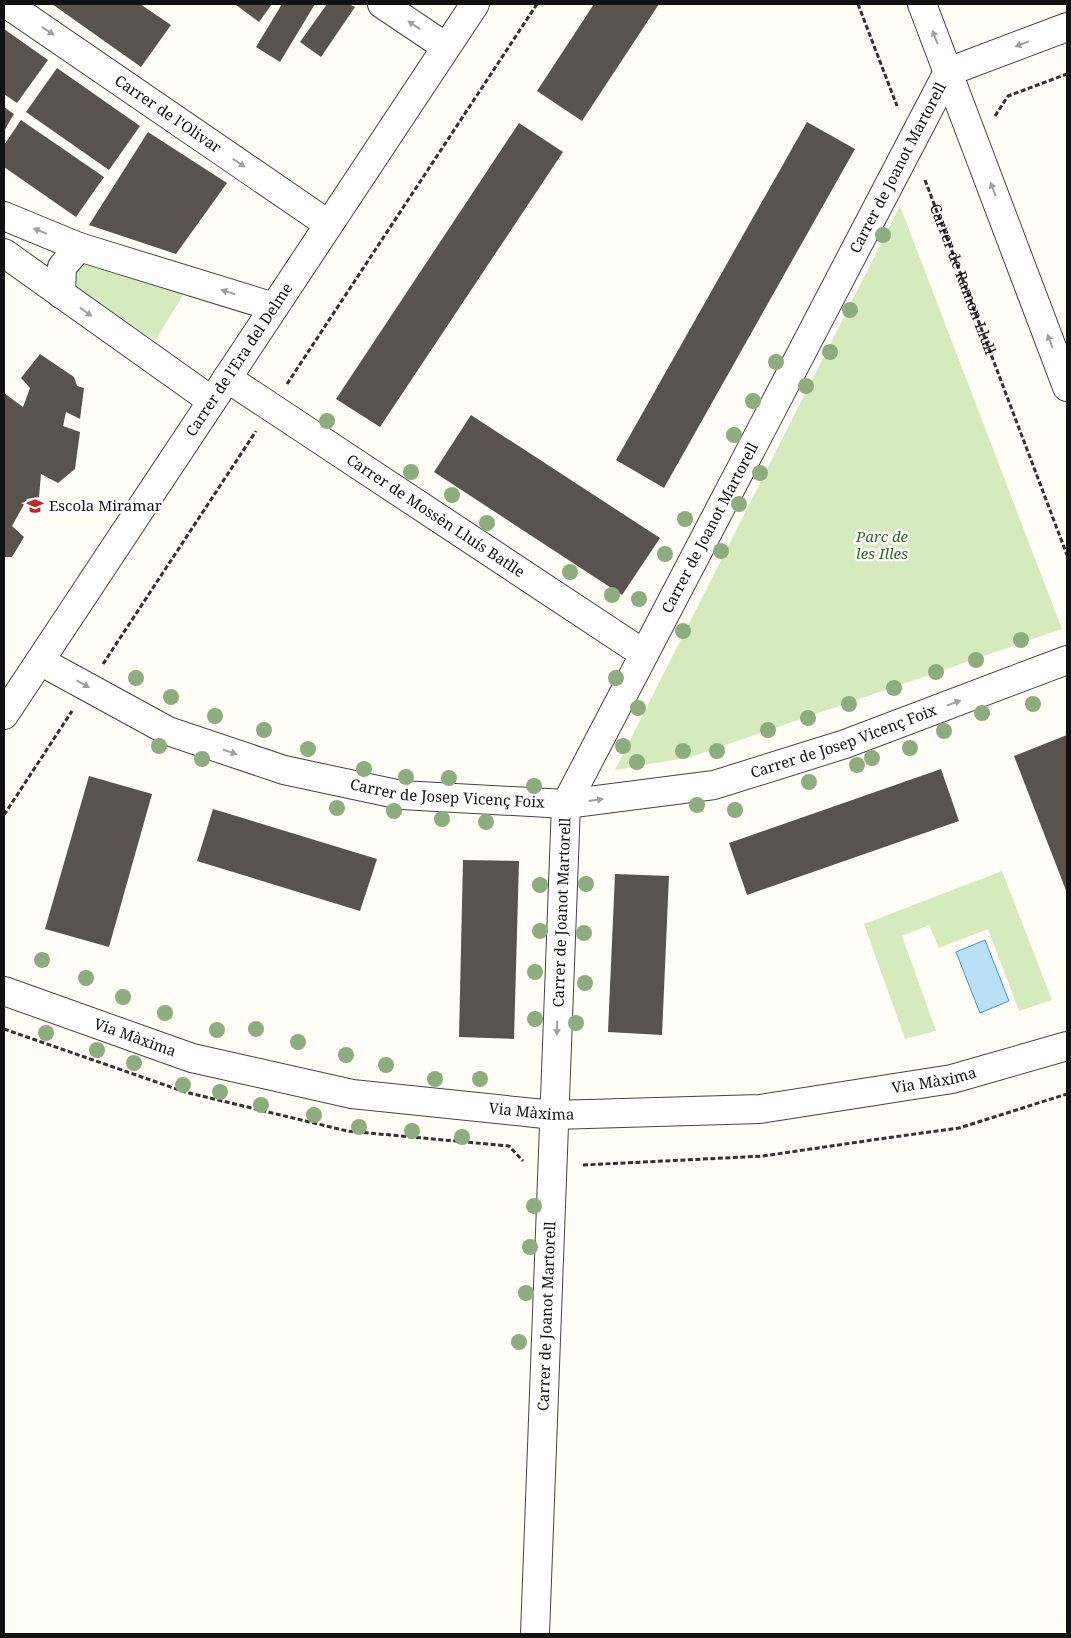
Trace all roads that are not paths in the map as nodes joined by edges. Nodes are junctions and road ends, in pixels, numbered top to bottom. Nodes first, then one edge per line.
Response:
1 (7, 4) edge
2 (382, 4) edge
3 (475, 4) edge
4 (922, 4) edge
5 (1067, 27) edge
6 (446, 47) junction
7 (948, 72) junction
8 (4, 216) edge
9 (328, 224) junction
10 (79, 247) junction
11 (4, 253) edge
12 (61, 294) junction
13 (274, 306) junction
14 (227, 378) junction
15 (1067, 387) edge
16 (212, 401) junction
17 (644, 654) junction
18 (1067, 660) edge
19 (40, 661) junction
20 (4, 715) edge
21 (566, 804) junction
22 (4, 991) edge
23 (1067, 1046) edge
24 (554, 1115) junction
25 (535, 1634) edge

1 -> 9 street, Carrer de l'Olivar
6 -> 2 street
3 - 6 street, Carrer de l'Era del Delme
7 -> 4 street
5 -> 7 street
6 - 9 street, Carrer de l'Era del Delme
15 -> 7 street
7 - 17 street, Carrer de Joanot Martorell
10 -> 8 street
9 - 13 street, Carrer de l'Era del Delme
10 - 12 street
13 -> 10 street
11 - 12 street
12 -> 16 street
13 - 14 street, Carrer de l'Era del Delme
14 - 16 street, Carrer de l'Era del Delme
14 - 17 street, Carrer de Mossèn Lluís Batlle
16 - 19 street, Carrer de l'Era del Delme
17 - 21 street, Carrer de Joanot Martorell
21 -> 18 street, Carrer de Josep Vicenç Foix
19 - 20 street, Carrer de l'Era del Delme
19 -> 21 street, Carrer de Josep Vicenç Foix
21 -> 24 street, Carrer de Joanot Martorell
22 - 24 street, Via Màxima
23 - 24 street, Via Màxima
24 - 25 street, Carrer de Joanot Martorell

